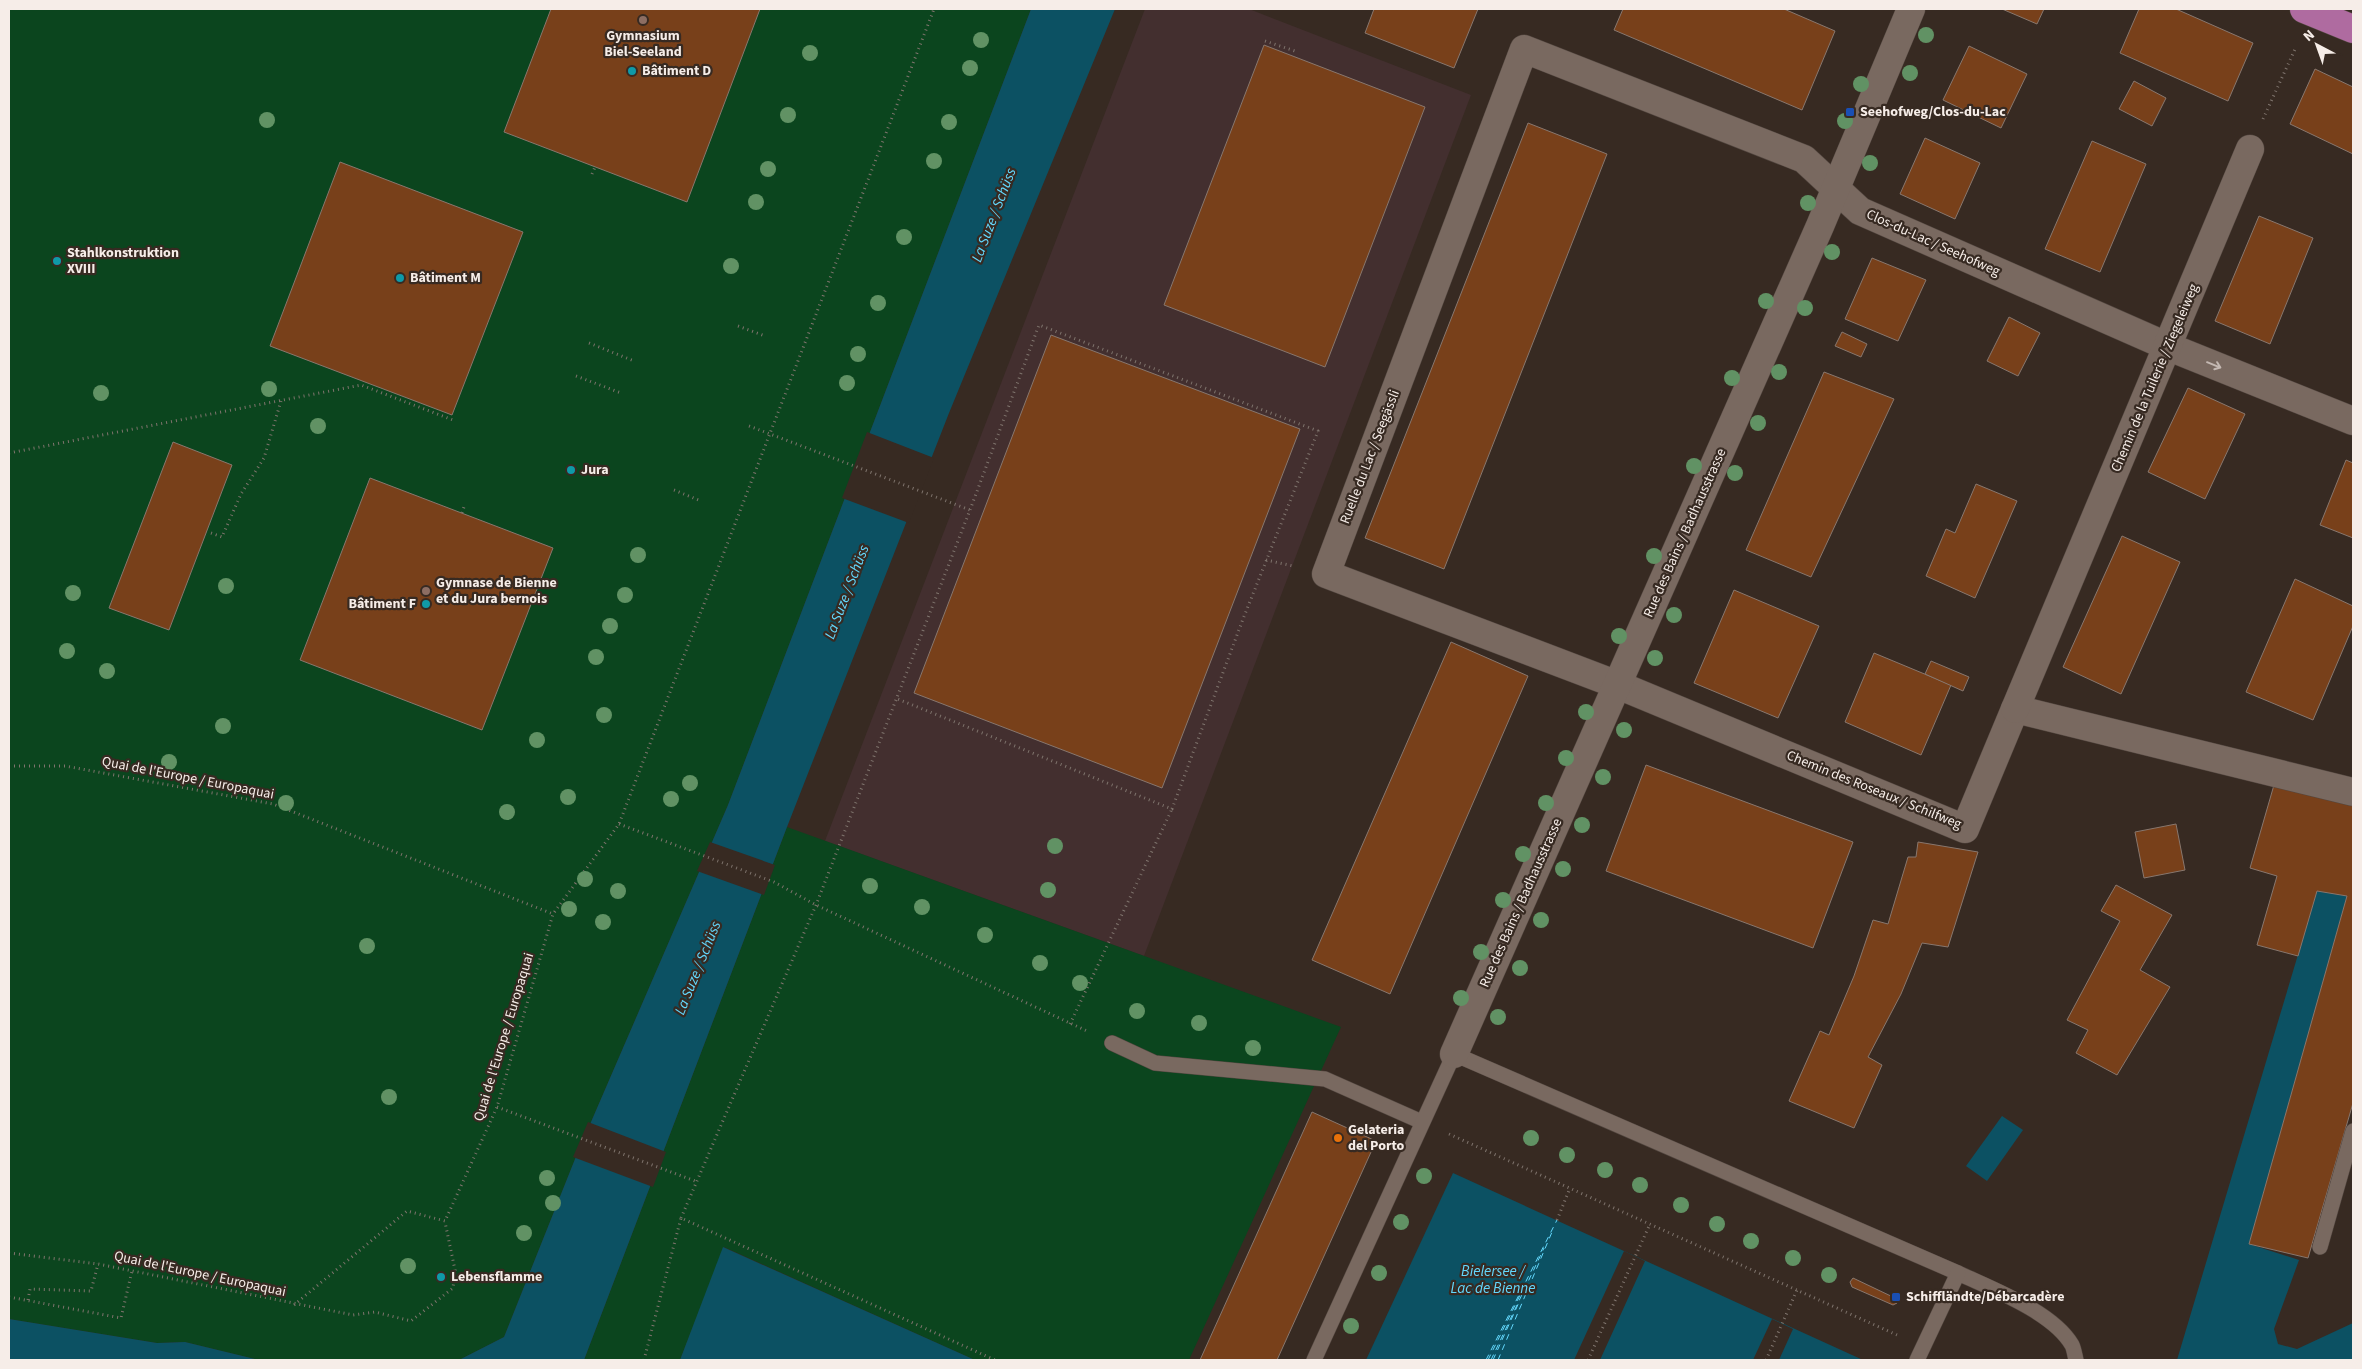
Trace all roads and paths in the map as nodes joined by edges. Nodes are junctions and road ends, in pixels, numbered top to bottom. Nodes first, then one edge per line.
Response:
1 (934, 9) edge
2 (1910, 9) edge
3 (2304, 9) edge
4 (2353, 29) edge
5 (1266, 41) dead end
6 (2296, 47) dead end
7 (1524, 49) joint
8 (1298, 52) dead end
9 (2250, 150) joint
10 (595, 167) dead end
11 (592, 174) dead end
12 (1836, 188) junction
13 (738, 326) dead end
14 (765, 336) dead end
15 (589, 343) dead end
16 (2169, 347) junction
17 (634, 361) dead end
18 (576, 376) dead end
19 (621, 393) dead end
20 (282, 401) junction
21 (453, 420) dead end
22 (2353, 421) edge
23 (749, 426) dead end
24 (770, 433) junction
25 (9, 453) edge
26 (674, 490) dead end
27 (701, 501) dead end
28 (465, 504) dead end
29 (970, 510) junction
30 (462, 513) dead end
31 (211, 534) dead end
32 (1618, 685) junction
33 (895, 698) junction
34 (2015, 709) junction
35 (9, 766) edge
36 (2353, 792) edge
37 (1172, 809) junction
38 (619, 824) junction
39 (816, 905) junction
40 (553, 914) junction
41 (1070, 1024) junction
42 (1112, 1043) joint
43 (1454, 1054) junction
44 (497, 1107) junction
45 (1422, 1122) junction
46 (2353, 1131) edge
47 (695, 1182) junction
48 (1570, 1188) junction
49 (681, 1218) junction
50 (1557, 1220) dead end
51 (445, 1221) junction
52 (1650, 1224) junction
53 (2320, 1247) dead end
54 (9, 1253) edge
55 (98, 1264) junction
56 (132, 1272) junction
57 (1958, 1273) junction
58 (1797, 1290) junction
59 (9, 1297) edge
60 (28, 1300) junction
61 (294, 1305) junction
62 (1920, 1354) edge
63 (644, 1360) edge
64 (995, 1360) edge
65 (1314, 1360) edge
66 (1588, 1360) edge
67 (1766, 1360) edge
68 (2076, 1360) edge

1 - 24 path, Quai de l'Europe / Europaquai
2 - 12 street, Rue des Bains / Badhausstrasse
3 - 4 main road
5 - 8 path
6 - 9 path
7 - 12 street, Clos-du-Lac / Seehofweg
7 - 32 street, Ruelle du Lac / Seegässli
9 - 16 street, Chemin de la Tuilerie / Ziegeleiweg
10 - 11 path
12 - 16 street, Clos-du-Lac / Seehofweg
12 - 32 street, Rue des Bains / Badhausstrasse
13 - 14 path
15 - 17 path
16 -> 22 street, Clos-du-Lac / Seehofweg
16 - 34 street, Chemin de la Tuilerie / Ziegeleiweg
18 - 19 path
20 - 21 path
20 - 25 path
20 - 31 path
23 - 24 path
24 - 29 path
24 - 38 path, Quai de l'Europe / Europaquai
26 - 27 path
28 - 30 path
29 - 33 path
29 - 37 path
32 - 34 street, Chemin des Roseaux / Schilfweg
32 - 43 street, Rue des Bains / Badhausstrasse
33 - 37 path
33 - 39 path
34 - 36 street
35 - 40 path, Quai de l'Europe / Europaquai
37 - 41 path
38 - 39 path
38 - 40 path, Quai de l'Europe / Europaquai
39 - 41 path
39 - 47 path
40 - 44 path, Quai de l'Europe / Europaquai
41 - 42 path
42 - 45 lane
43 - 45 lane
43 - 57 lane
44 - 47 path
44 - 51 path, Quai de l'Europe / Europaquai
45 - 48 path
45 - 65 lane
46 - 53 lane
47 - 49 path
48 - 50 path
48 - 52 path
49 - 63 path
49 - 64 path
51 - 61 path, Quai de l'Europe / Europaquai
51 - 61 path
52 - 58 path
52 - 66 path
54 - 55 path, Quai de l'Europe / Europaquai
55 - 56 path, Quai de l'Europe / Europaquai
55 - 60 path
56 - 60 path
56 - 61 path, Quai de l'Europe / Europaquai
57 - 62 lane
57 - 68 lane
58 - 62 path
58 - 67 path
59 - 60 path

